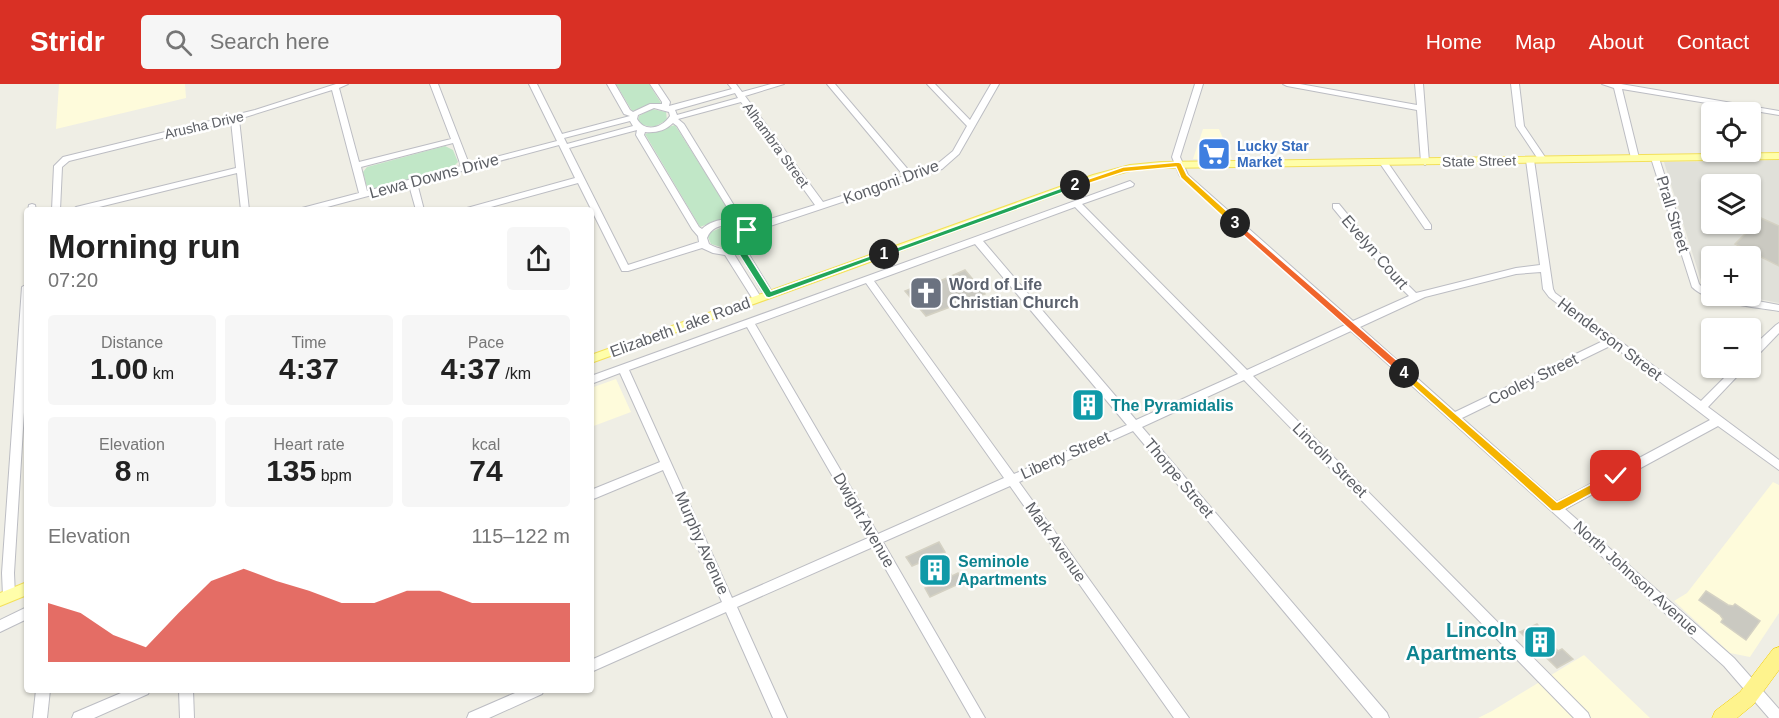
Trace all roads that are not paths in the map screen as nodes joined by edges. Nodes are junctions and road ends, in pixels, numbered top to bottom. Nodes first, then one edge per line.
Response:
1 (344, 84) edge
2 (434, 84) edge
3 (533, 84) edge
4 (611, 84) edge
5 (654, 84) edge
6 (780, 84) edge
7 (831, 84) edge
8 (931, 84) edge
9 (995, 84) edge
10 (1199, 84) edge
11 (1287, 84) edge
12 (1419, 84) edge
13 (1515, 84) edge
14 (1606, 84) edge
15 (1617, 85) edge
16 (335, 87) junction
17 (738, 92) edge
18 (667, 108) junction
19 (1421, 108) junction
20 (1779, 113) edge
21 (633, 117) junction
22 (235, 118) junction
23 (673, 119) junction
24 (971, 126) junction
25 (639, 128) junction
26 (455, 140) junction
27 (562, 142) junction
28 (1779, 156) edge
29 (1635, 158) junction
30 (1655, 158) junction
31 (1530, 160) junction
32 (1543, 160) junction
33 (1383, 162) junction
34 (1425, 162) junction
35 (1178, 164) junction
36 (356, 166) junction
37 (466, 167) junction
38 (241, 169) junction
39 (910, 178) junction
40 (580, 179) junction
41 (412, 182) junction
42 (1130, 184) dead end
43 (364, 195) junction
44 (1076, 203) junction
45 (821, 206) junction
46 (56, 207) edge
47 (88, 207) edge
48 (245, 207) edge
49 (318, 207) edge
50 (419, 207) edge
51 (481, 207) edge
52 (1336, 207) dead end
53 (745, 227) junction
54 (1428, 227) dead end
55 (976, 239) junction
56 (703, 240) junction
57 (740, 248) junction
58 (729, 252) junction
59 (1545, 268) junction
60 (868, 279) junction
61 (1701, 291) edge
62 (769, 295) junction
63 (1415, 297) junction
64 (757, 299) junction
65 (1761, 305) edge
66 (1779, 308) edge
67 (749, 322) junction
68 (1352, 326) junction
69 (1779, 327) edge
70 (24, 332) edge
71 (1612, 341) junction
72 (1761, 345) edge
73 (594, 358) edge
74 (623, 368) junction
75 (1246, 375) junction
76 (1730, 378) edge
77 (594, 379) edge
78 (1702, 407) junction
79 (1454, 417) junction
80 (1719, 420) junction
81 (1135, 425) junction
82 (667, 465) junction
83 (1779, 466) edge
84 (1011, 479) junction
85 (594, 494) edge
86 (1556, 508) junction
87 (875, 539) junction
88 (24, 589) edge
89 (4, 598) edge
90 (729, 604) junction
91 (24, 614) edge
92 (0, 626) edge
93 (1779, 655) edge
94 (594, 665) edge
95 (1754, 690) junction
96 (43, 693) edge
97 (136, 693) edge
98 (186, 693) edge
99 (530, 693) edge
100 (40, 718) edge
101 (80, 718) edge
102 (187, 718) edge
103 (474, 718) edge
104 (780, 718) edge
105 (978, 718) edge
106 (1182, 718) edge
107 (1383, 718) edge
108 (1583, 718) edge
109 (1722, 718) edge
110 (1778, 718) edge

1 - 16 street, Arusha Drive
2 - 26 street
3 - 27 street
4 - 21 street
5 - 18 street
6 - 17 street
7 - 39 street
8 - 24 street
9 - 24 street, Kongoni Drive
10 - 35 street
11 - 19 street
12 - 19 street
13 - 32 street
14 - 15 street
15 - 20 street
15 - 29 street
16 - 22 street, Arusha Drive
16 - 36 street
17 - 18 street
17 - 23 street
17 - 45 street, Alhambra Street
18 - 21 street, Lewa Downs Drive
18 - 23 street
19 - 34 street
21 - 25 street
21 - 27 street, Lewa Downs Drive
22 - 38 street
22 - 46 street, Arusha Drive
23 - 25 street, Lewa Downs Drive
23 - 53 street
24 - 39 street, Kongoni Drive
25 - 27 street, Lewa Downs Drive
25 - 56 street
26 - 36 street
26 - 37 street
27 - 37 street, Lewa Downs Drive
27 - 40 street
28 - 30 main road, State Street
29 - 30 main road, State Street
29 - 32 main road, State Street
30 - 61 street, Prall Street
31 - 32 main road, State Street
31 - 34 main road, State Street
31 - 59 street, Henderson Street
33 - 34 main road, State Street
33 - 35 main road, State Street
33 - 54 street
35 - 62 main road, Elizabeth Lake Road
35 - 68 street, North Johnson Avenue
36 - 43 street
37 - 41 street, Lewa Downs Drive
38 - 47 street
38 - 48 street
39 - 45 street, Kongoni Drive
40 - 51 street
40 - 56 street
41 - 43 street, Lewa Downs Drive
41 - 50 street
42 - 44 street, Elizabeth Lake Road
43 - 49 street, Lewa Downs Drive
44 - 55 street, Elizabeth Lake Road
44 - 75 street, Lincoln Street
45 - 53 street, Kongoni Drive
52 - 63 street, Evelyn Court
53 - 56 street
53 - 57 street
55 - 60 street, Elizabeth Lake Road
55 - 81 street, Thorpe Street
56 - 58 street
57 - 58 street
57 - 62 street
58 - 64 street
59 - 63 street, Liberty Street
59 - 71 street, Henderson Street
60 - 67 street, Elizabeth Lake Road
60 - 84 street, Mark Avenue
62 - 64 main road, Elizabeth Lake Road
63 - 68 street, Liberty Street
64 - 73 main road, Elizabeth Lake Road
65 - 66 street
67 - 74 street, Elizabeth Lake Road
67 - 87 street, Dwight Avenue
68 - 75 street, Liberty Street
68 - 79 street, North Johnson Avenue
69 - 72 street
70 - 89 street
71 - 78 street, Henderson Street
71 - 79 street, Cooley Street
74 - 77 street, Elizabeth Lake Road
74 - 82 street, Murphy Avenue
75 - 81 street, Liberty Street
75 - 108 street, Lincoln Street
76 - 78 street
78 - 80 street, Henderson Street
79 - 86 street, North Johnson Avenue
80 - 83 street, Henderson Street
80 - 86 street
81 - 84 street, Liberty Street
81 - 107 street, Thorpe Street
82 - 85 street
82 - 90 street, Murphy Avenue
84 - 87 street, Liberty Street
84 - 106 street, Mark Avenue
86 - 95 street, North Johnson Avenue
87 - 90 street, Liberty Street
87 - 105 street, Dwight Avenue
88 - 89 main road
90 - 94 street, Liberty Street
90 - 104 street, Murphy Avenue
91 - 92 street
93 - 95 highway
95 - 109 highway
95 - 110 street, North Johnson Avenue
96 - 100 street
97 - 101 street
98 - 102 street
99 - 103 street

